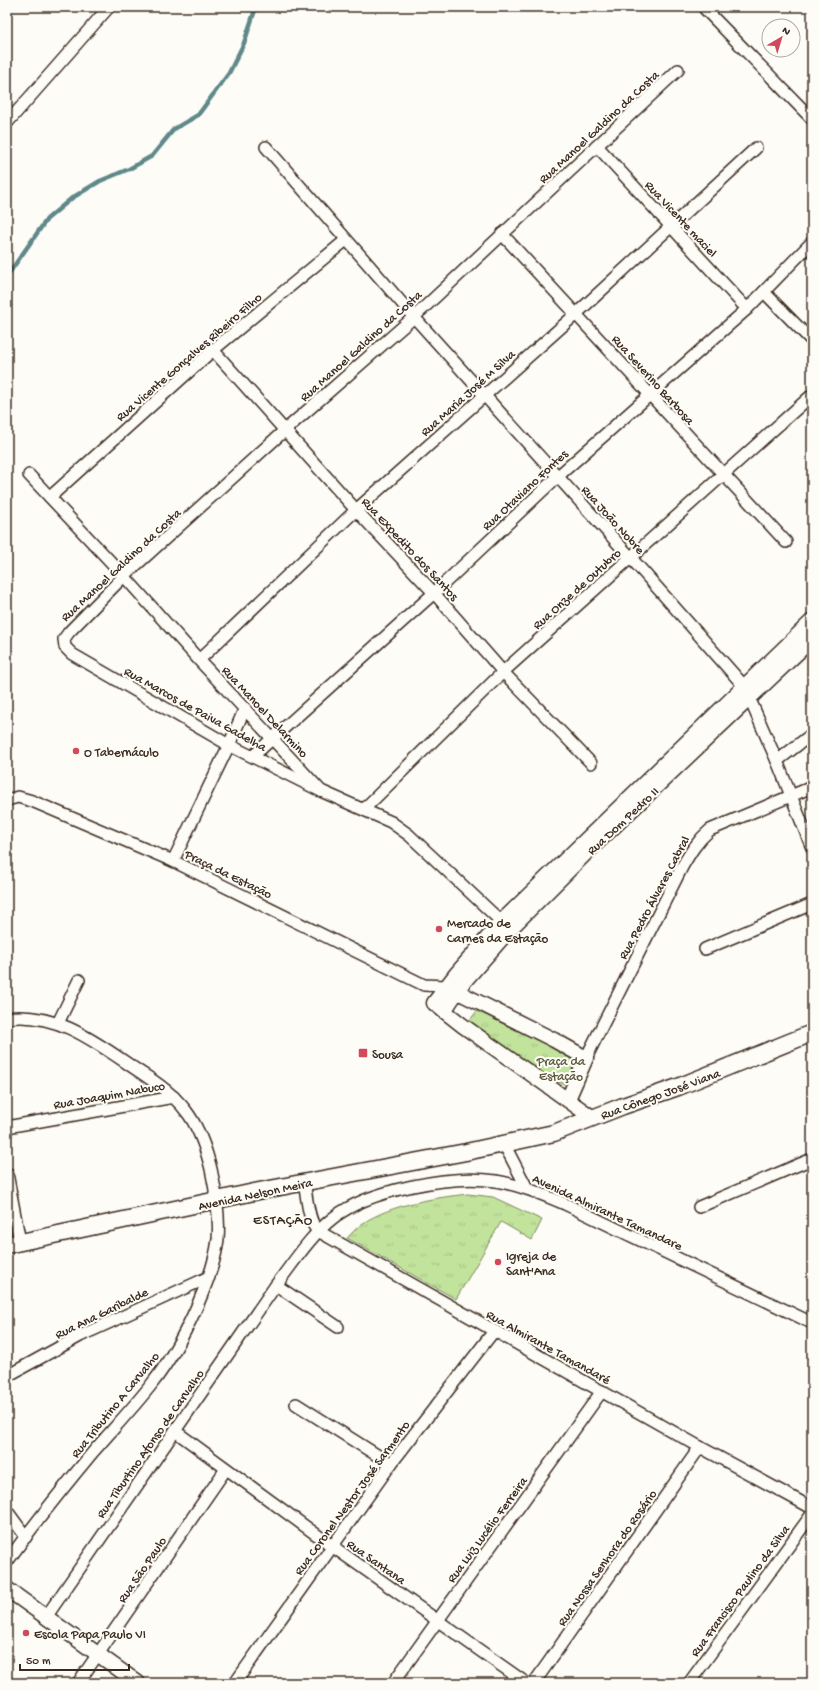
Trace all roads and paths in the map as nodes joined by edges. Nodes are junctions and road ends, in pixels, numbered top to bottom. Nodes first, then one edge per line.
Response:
1 (109, 7) edge
2 (705, 9) dead end
3 (678, 70) dead end
4 (812, 119) edge
5 (7, 123) edge
6 (597, 146) junction
7 (266, 147) dead end
8 (756, 148) dead end
9 (671, 227) junction
10 (502, 234) junction
11 (346, 240) junction
12 (812, 242) edge
13 (764, 292) junction
14 (748, 308) junction
15 (576, 314) junction
16 (414, 317) junction
17 (812, 341) edge
18 (214, 350) junction
19 (649, 395) junction
20 (812, 395) edge
21 (484, 396) junction
22 (284, 431) junction
23 (29, 475) dead end
24 (723, 476) junction
25 (557, 477) junction
26 (50, 497) junction
27 (356, 510) junction
28 (786, 542) dead end
29 (631, 558) junction
30 (124, 576) junction
31 (434, 593) junction
32 (812, 621) edge
33 (812, 639) edge
34 (63, 642) joint
35 (199, 660) junction
36 (503, 672) junction
37 (747, 692) junction
38 (245, 708) junction
39 (812, 734) edge
40 (271, 738) junction
41 (230, 745) junction
42 (253, 756) junction
43 (777, 761) junction
44 (591, 763) dead end
45 (812, 787) edge
46 (321, 791) junction
47 (790, 796) junction
48 (12, 799) edge
49 (364, 809) junction
50 (812, 848) edge
51 (173, 861) junction
52 (812, 904) edge
53 (506, 925) junction
54 (705, 949) dead end
55 (79, 980) dead end
56 (424, 985) junction
57 (451, 989) junction
58 (439, 1007) junction
59 (7, 1018) edge
60 (58, 1023) junction
61 (812, 1033) edge
62 (586, 1058) junction
63 (174, 1097) junction
64 (568, 1099) junction
65 (593, 1118) junction
66 (7, 1127) edge
67 (504, 1144) junction
68 (812, 1159) edge
69 (7, 1173) edge
70 (304, 1182) junction
71 (527, 1188) junction
72 (217, 1202) junction
73 (698, 1207) dead end
74 (318, 1231) junction
75 (13, 1244) edge
76 (209, 1277) junction
77 (276, 1285) junction
78 (812, 1324) edge
79 (338, 1327) dead end
80 (494, 1331) junction
81 (7, 1376) edge
82 (602, 1391) junction
83 (296, 1404) dead end
84 (175, 1431) junction
85 (700, 1447) junction
86 (391, 1464) junction
87 (226, 1470) junction
88 (812, 1508) edge
89 (7, 1511) edge
90 (812, 1514) edge
91 (26, 1537) junction
92 (332, 1546) junction
93 (7, 1562) edge
94 (7, 1589) edge
95 (46, 1617) junction
96 (437, 1621) junction
97 (99, 1654) junction
98 (78, 1683) edge
99 (138, 1683) edge
100 (235, 1683) edge
101 (393, 1683) edge
102 (526, 1683) edge
103 (534, 1683) edge
104 (689, 1683) edge

1 - 5 street
2 - 4 street
3 - 6 street, Rua Manoel Galdino da Costa
6 - 9 street, Rua Vicente maciel
6 - 10 street, Rua Manoel Galdino da Costa
7 - 11 street, Rua João Nobre
8 - 9 street, Rua Maria José M Silva
9 - 14 street, Rua Vicente maciel
9 - 15 street, Rua Maria José M Silva
10 - 15 street, Rua Severino Barbosa
10 - 16 street, Rua Manoel Galdino da Costa
11 - 16 street, Rua João Nobre
11 - 18 street, Rua Vicente Gonçalves Ribeiro Filho
12 - 13 street, Rua Otaviano Fontes
13 - 14 street, Rua Otaviano Fontes
13 - 17 street
14 - 19 street, Rua Otaviano Fontes
15 - 19 street, Rua Severino Barbosa
15 - 21 street, Rua Maria José M Silva
16 - 21 street, Rua João Nobre
16 - 22 street, Rua Manoel Galdino da Costa
18 - 22 street, Rua Expedito dos Santos
18 - 26 street, Rua Vicente Gonçalves Ribeiro Filho
19 - 24 street, Rua Severino Barbosa
19 - 25 street, Rua Otaviano Fontes
20 - 24 street, Rua Onze de Outubro
21 - 25 street, Rua João Nobre
21 - 27 street, Rua Maria José M Silva
22 - 27 street, Rua Expedito dos Santos
22 - 30 street, Rua Manoel Galdino da Costa
23 - 26 street, Rua Manoel Delarmino
24 - 28 street, Rua Severino Barbosa
24 - 29 street, Rua Onze de Outubro
25 - 29 street, Rua João Nobre
25 - 31 street, Rua Otaviano Fontes
26 - 30 street, Rua Manoel Delarmino
27 - 31 street, Rua Expedito dos Santos
27 - 35 street, Rua Maria José M Silva
29 - 36 street, Rua Onze de Outubro
29 - 37 street, Rua João Nobre
30 - 34 street, Rua Manoel Galdino da Costa
30 - 35 street, Rua Manoel Delarmino
31 - 36 street, Rua Expedito dos Santos
31 - 40 street, Rua Otaviano Fontes
32 - 37 street, Rua Dom Pedro II
33 - 37 street, Rua Dom Pedro II
34 - 41 street, Rua Marcos de Paiva Gadelha
35 - 38 street, Rua Manoel Delarmino
36 - 44 street, Rua Expedito dos Santos
36 - 49 street, Rua Onze de Outubro
37 - 43 street, Rua João Nobre
37 - 53 street, Rua Dom Pedro II
38 - 40 street, Rua Manoel Delarmino
38 - 41 street
39 - 43 street
40 - 42 street, Rua Otaviano Fontes
40 - 46 street, Rua Manoel Delarmino
41 - 42 street, Rua Marcos de Paiva Gadelha
41 - 51 street
42 - 46 street, Rua Marcos de Paiva Gadelha
43 - 47 street, Rua João Nobre
45 - 47 street, Rua Pedro Álvares Cabral
46 - 49 street, Rua Manoel Delarmino
47 - 50 street, Rua João Nobre
47 - 62 street, Rua Pedro Álvares Cabral
48 - 51 street, Praça da Estação
49 - 53 street, Rua Manoel Delarmino
51 - 56 street, Praça da Estação
52 - 54 street
53 - 57 street, Rua Dom Pedro II
55 - 60 street
56 - 57 street, Praça da Estação
56 - 58 street
57 - 58 street, Rua Dom Pedro II
57 - 62 street
58 - 64 street
59 - 60 street
60 - 63 street
61 - 65 main road, Rua Cônego José Viana
62 - 64 street
63 - 66 street, Rua Joaquim Nabuco
63 - 72 street, Rua Joaquim Nabuco
64 - 65 street
65 - 67 main road, Rua Cônego José Viana
67 - 70 main road, Avenida Nelson Meira
67 - 71 street
68 - 73 street
69 - 75 street
70 - 72 main road, Avenida Nelson Meira
70 - 74 street
71 - 74 street, Avenida Almirante Tamandare
71 - 78 street, Avenida Almirante Tamandare
72 - 75 main road, Avenida Nelson Meira
72 - 76 street, Rua Tributino A Carvalho
74 - 77 street, Rua Tiburtino Afonso de Carvalho
74 - 80 street, Rua Almirante Tamandaré
76 - 81 street, Rua Ana Garibalde
76 - 91 street, Rua Tributino A Carvalho
77 - 79 street
77 - 84 street, Rua Tiburtino Afonso de Carvalho
80 - 82 street, Rua Almirante Tamandaré
80 - 86 street, Rua Coronel Nestor José Sarmento
82 - 85 street, Rua Almirante Tamandaré
82 - 96 street, Rua Luiz Lucélio Ferreira
83 - 86 street
84 - 87 street, Rua Santana
84 - 95 street, Rua Tiburtino Afonso de Carvalho
85 - 88 street, Rua Almirante Tamandaré
85 - 103 street, Rua Nossa Senhora do Rosário
86 - 92 street, Rua Coronel Nestor José Sarmento
87 - 92 street, Rua Santana
87 - 97 street, Rua São Paulo
89 - 91 street
90 - 104 street, Rua Francisco Paulino da Silva
91 - 93 street, Rua Tributino A Carvalho
92 - 96 street, Rua Santana
92 - 100 street, Rua Coronel Nestor José Sarmento
94 - 95 street
95 - 97 street
96 - 101 street, Rua Luiz Lucélio Ferreira
96 - 102 street, Rua Santana
97 - 98 street, Rua São Paulo
97 - 99 street

